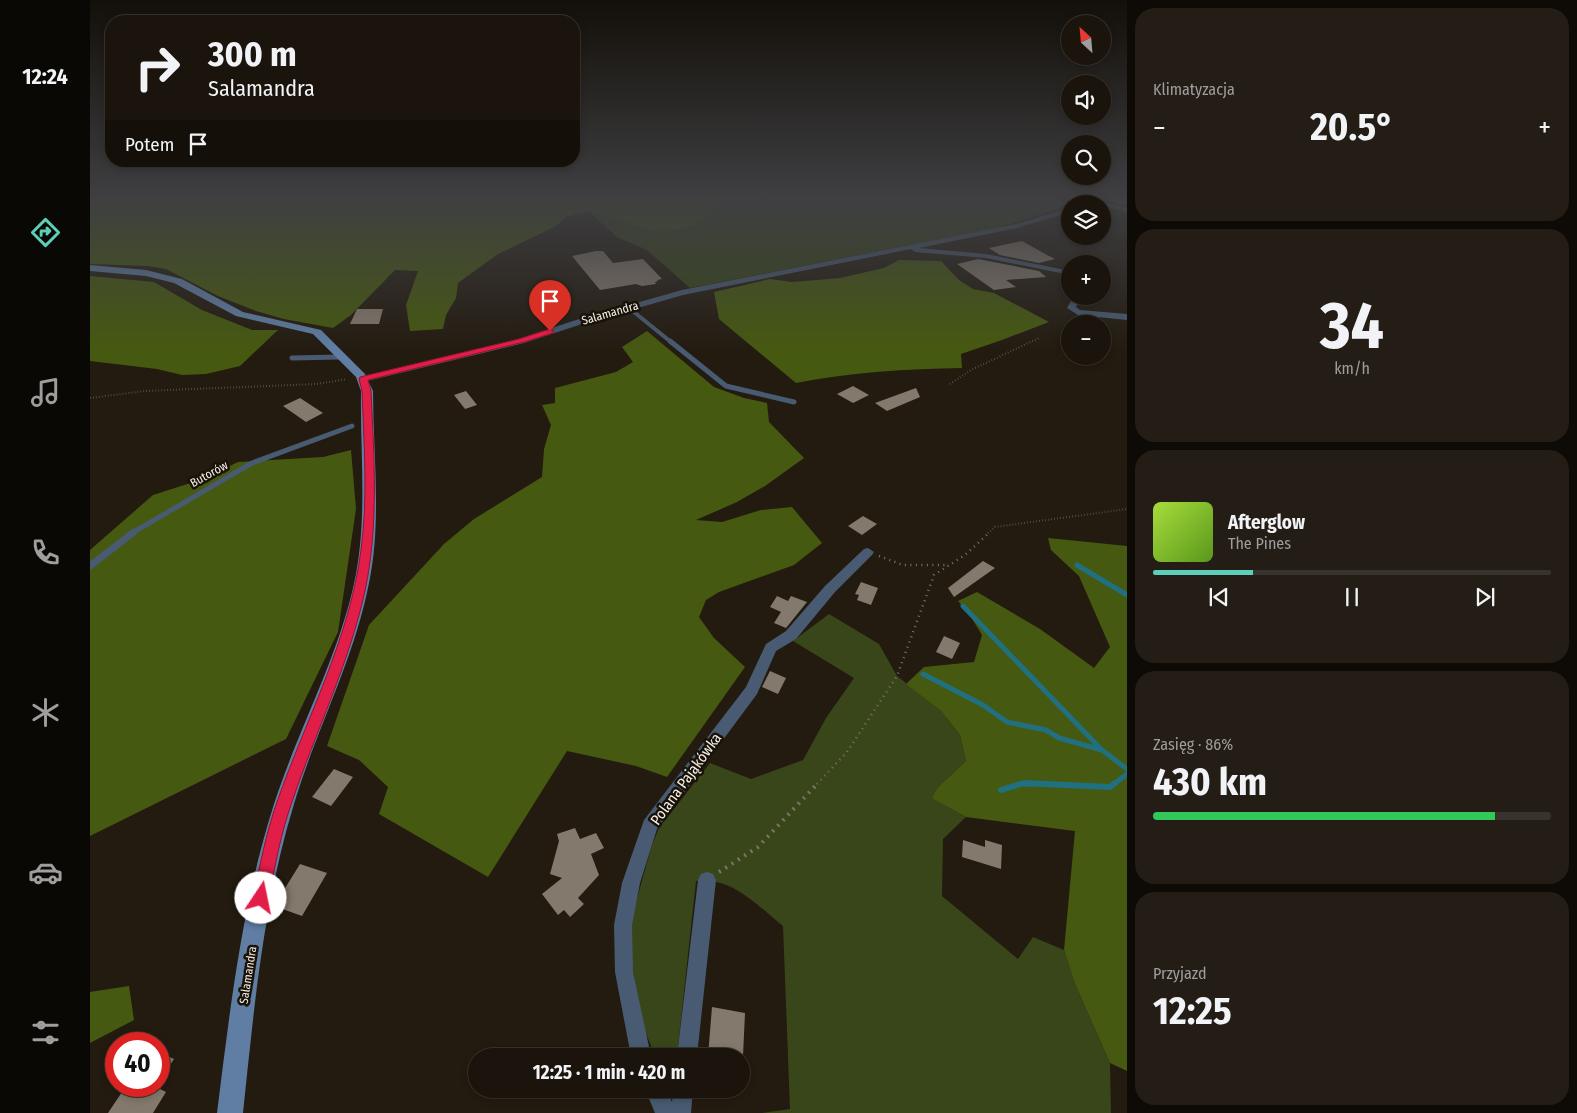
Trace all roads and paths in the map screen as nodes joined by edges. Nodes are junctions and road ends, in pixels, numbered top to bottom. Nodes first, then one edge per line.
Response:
1 (908, 248) joint
2 (90, 268) edge
3 (1061, 270) edge
4 (1073, 305) edge
5 (629, 308) junction
6 (1127, 317) edge
7 (1039, 338) dead end
8 (340, 357) junction
9 (292, 358) dead end
10 (362, 377) junction
11 (950, 384) dead end
12 (90, 398) edge
13 (794, 402) dead end
14 (358, 425) junction
15 (1127, 509) edge
16 (868, 552) joint
17 (950, 565) junction
18 (90, 566) edge
19 (707, 880) joint
20 (639, 1048) edge
21 (688, 1048) edge
22 (659, 1098) edge
23 (682, 1098) edge
24 (230, 1113) edge
25 (666, 1113) edge
26 (681, 1113) edge

1 - 3 street
1 - 5 street, Salamandra
2 - 8 street
4 - 6 street
5 - 10 street, Salamandra
5 - 13 lane
7 - 11 path
8 - 9 lane
8 - 10 street
10 - 12 path
10 - 14 street, Salamandra
14 - 18 lane, Butorów
14 - 24 street, Salamandra
15 - 17 path
16 - 17 path
16 - 20 street, Polana Pająkówka
17 - 19 path
19 - 21 street
22 - 25 street
23 - 26 street

